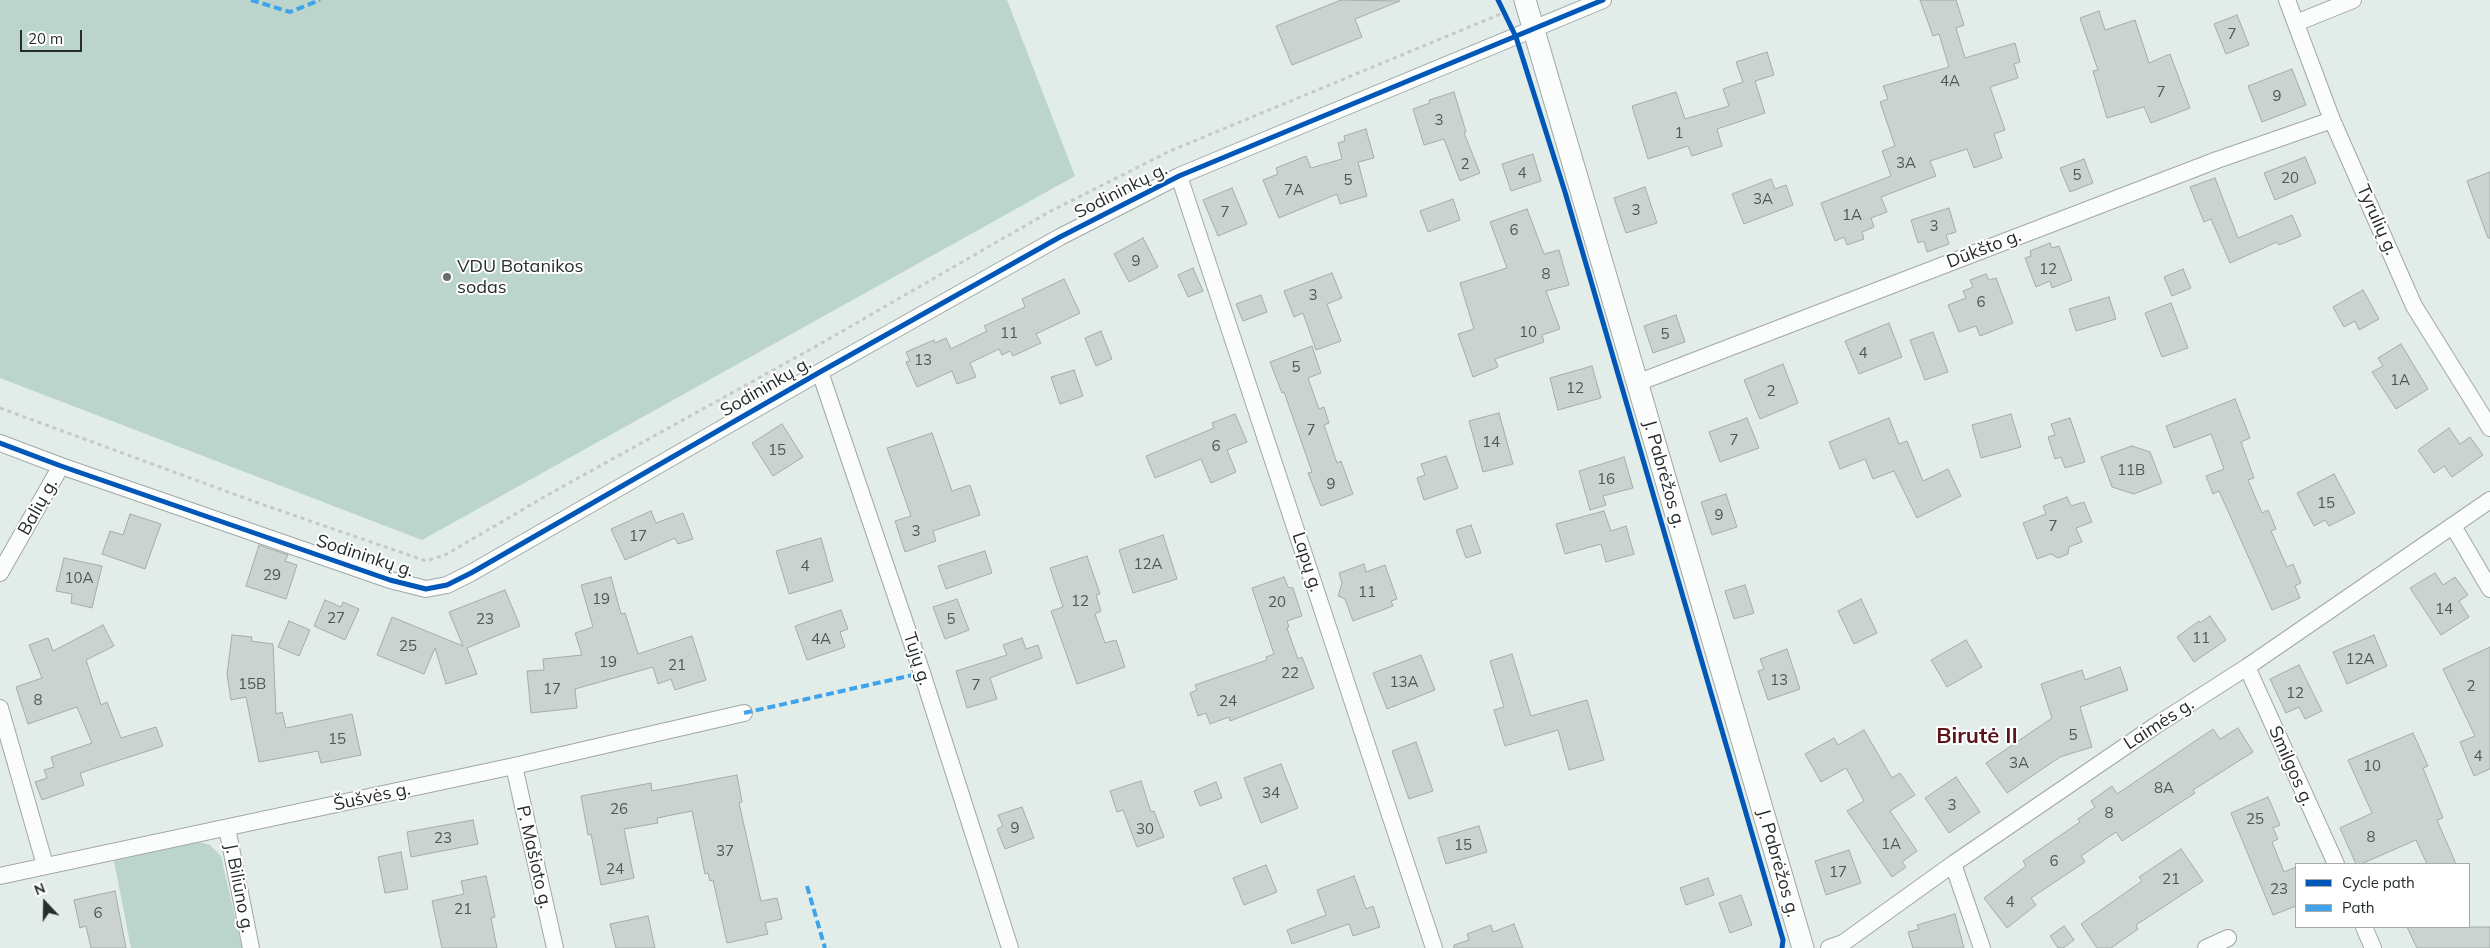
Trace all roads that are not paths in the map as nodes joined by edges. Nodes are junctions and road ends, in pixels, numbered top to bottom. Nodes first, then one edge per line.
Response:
1 (1525, 0) edge
2 (1603, 0) edge
3 (2287, 0) edge
4 (2353, 0) edge
5 (2296, 23) junction
6 (1533, 28) junction
7 (2332, 120) junction
8 (1179, 176) junction
9 (820, 372) junction
10 (1637, 382) junction
11 (2490, 428) edge
12 (0, 443) edge
13 (61, 466) junction
14 (2490, 500) edge
15 (2453, 526) junction
16 (0, 573) edge
17 (2490, 589) edge
18 (2247, 667) junction
19 (0, 708) edge
20 (744, 713) dead end
21 (514, 766) junction
22 (227, 828) junction
23 (2336, 863) edge
24 (1954, 864) junction
25 (44, 865) junction
26 (0, 876) edge
27 (2364, 928) edge
28 (2228, 938) dead end
29 (251, 948) edge
30 (555, 948) edge
31 (1010, 948) edge
32 (1434, 948) edge
33 (1803, 948) edge
34 (1829, 948) edge
35 (1982, 948) edge
36 (2206, 948) edge
37 (2373, 948) edge

1 - 6 street, J. Pabrėžos g.
2 - 6 street, Sodininkų g.
3 - 5 street, Tyrulių g.
4 - 5 street
5 - 7 street, Tyrulių g.
6 - 8 street, Sodininkų g.
6 - 10 street, J. Pabrėžos g.
7 - 10 street, Dūkšto g.
7 - 11 street, Tyrulių g.
8 - 9 street, Sodininkų g.
8 - 32 street, Lapų g.
9 - 13 street, Sodininkų g.
9 - 31 street, Tujų g.
10 - 33 street, J. Pabrėžos g.
12 - 13 street, Sodininkų g.
13 - 16 street, Balių g.
14 - 15 street, Laimės g.
15 - 17 street
15 - 18 street, Laimės g.
18 - 23 street, Smilgos g.
18 - 24 street, Laimės g.
19 - 25 street
20 - 21 street, Šušvės g.
21 - 22 street, Šušvės g.
21 - 30 street, P. Mašioto g.
22 - 25 street, Šušvės g.
22 - 29 street, J. Biliūno g.
24 - 34 street, Laimės g.
24 - 35 street
25 - 26 street, Šušvės g.
27 - 37 street
28 - 36 street

